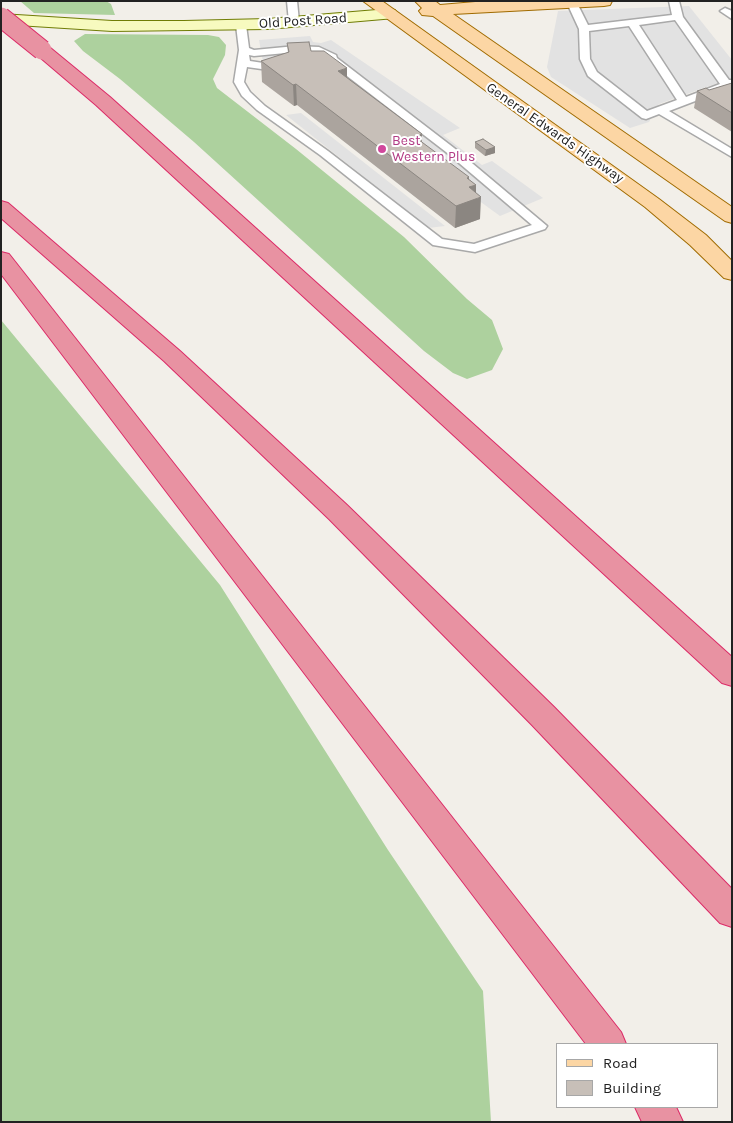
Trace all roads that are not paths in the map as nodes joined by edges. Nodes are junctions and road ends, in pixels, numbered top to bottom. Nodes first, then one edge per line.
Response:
1 (292, 1) edge
2 (371, 1) edge
3 (604, 1) edge
4 (674, 1) edge
5 (536, 3) edge
6 (572, 3) junction
7 (430, 6) edge
8 (390, 14) junction
9 (678, 17) junction
10 (1, 18) edge
11 (294, 22) junction
12 (632, 23) junction
13 (241, 25) junction
14 (584, 29) junction
15 (244, 55) junction
16 (333, 60) junction
17 (321, 67) edge
18 (289, 70) edge
19 (729, 84) edge
20 (683, 101) junction
21 (660, 110) junction
22 (732, 154) edge
23 (1, 207) edge
24 (731, 217) edge
25 (1, 259) edge
26 (732, 273) edge
27 (732, 675) edge
28 (732, 912) edge
29 (607, 1043) edge
30 (655, 1108) edge
31 (664, 1122) edge

1 - 11 lane
2 - 8 main road, General Edwards Highway
3 - 6 main road, Old Post Road
4 - 9 lane
5 - 6 main road, Old Post Road
5 - 7 main road, Old Post Road
6 - 14 lane
7 - 8 main road, Old Post Road
7 - 24 main road, General Edwards Highway
8 - 11 main road, Old Post Road
8 - 26 main road, General Edwards Highway
9 - 12 lane
9 - 19 lane
10 - 13 main road, Old Post Road
10 - 27 highway, bridge
11 - 13 main road, Old Post Road
12 - 14 lane
12 - 20 lane
13 - 15 lane
14 - 21 lane
15 - 16 lane
15 - 16 lane
15 - 18 lane
16 - 17 lane
19 - 20 lane
20 - 21 lane
21 - 22 lane
23 - 28 highway
25 - 29 highway
30 - 31 highway

